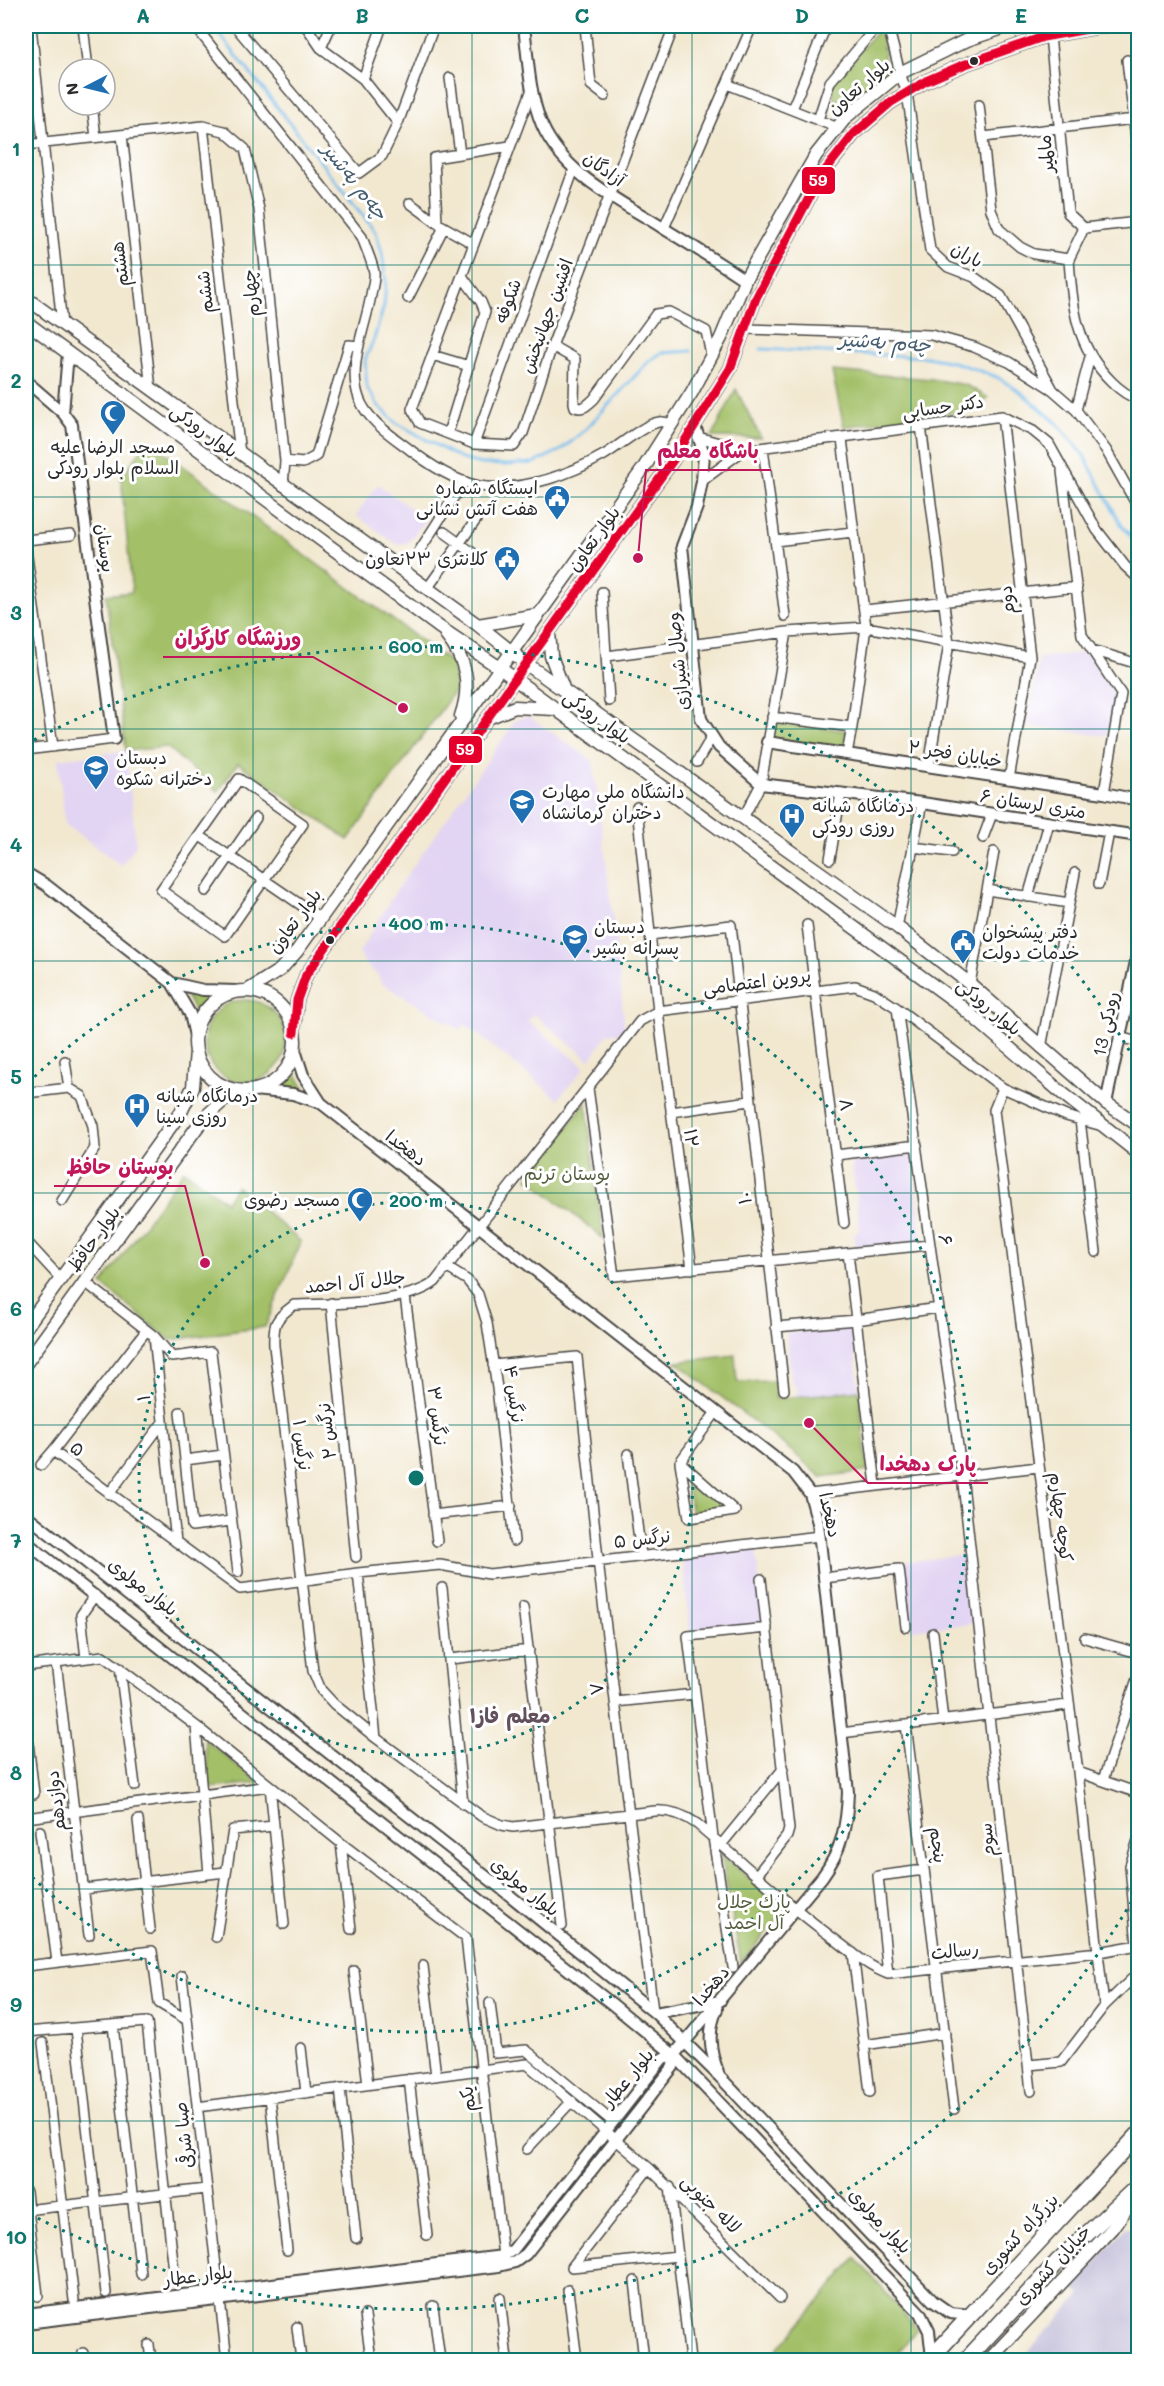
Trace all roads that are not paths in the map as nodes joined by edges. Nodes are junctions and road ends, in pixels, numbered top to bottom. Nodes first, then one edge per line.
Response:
1 (31, 26) edge
2 (83, 26) edge
3 (195, 26) edge
4 (235, 26) edge
5 (306, 26) edge
6 (331, 26) edge
7 (382, 26) edge
8 (434, 26) edge
9 (524, 26) edge
10 (585, 26) edge
11 (674, 26) edge
12 (752, 26) edge
13 (826, 26) edge
14 (877, 26) edge
15 (888, 26) edge
16 (1010, 26) edge
17 (1105, 26) edge
18 (1050, 36) junction
19 (321, 48) junction
20 (87, 57) edge
21 (1127, 60) dead end
22 (900, 73) junction
23 (450, 78) dead end
24 (363, 79) junction
25 (726, 84) junction
26 (532, 89) junction
27 (908, 93) junction
28 (605, 96) dead end
29 (979, 105) dead end
30 (792, 109) junction
31 (94, 117) edge
32 (1134, 119) junction
33 (818, 120) junction
34 (398, 123) junction
35 (203, 126) junction
36 (838, 128) junction
37 (1060, 128) junction
38 (122, 135) junction
39 (96, 137) junction
40 (984, 137) junction
41 (43, 143) junction
42 (26, 145) edge
43 (510, 146) junction
44 (460, 154) junction
45 (1138, 157) edge
46 (574, 169) junction
47 (610, 195) junction
48 (410, 203) dead end
49 (1138, 222) edge
50 (440, 225) junction
51 (664, 228) junction
52 (1084, 228) junction
53 (474, 244) junction
54 (1069, 258) junction
55 (462, 276) junction
56 (745, 280) junction
57 (26, 298) edge
58 (408, 298) dead end
59 (26, 322) edge
60 (62, 325) junction
61 (745, 329) junction
62 (359, 346) junction
63 (552, 346) junction
64 (68, 353) junction
65 (432, 354) junction
66 (711, 356) junction
67 (1090, 357) junction
68 (468, 366) junction
69 (26, 381) edge
70 (151, 389) junction
71 (1053, 390) junction
72 (1138, 399) edge
73 (1076, 410) junction
74 (63, 413) junction
75 (1002, 416) junction
76 (672, 424) junction
77 (921, 426) junction
78 (697, 431) junction
79 (448, 433) junction
80 (842, 438) junction
81 (474, 444) junction
82 (763, 448) junction
83 (744, 450) junction
84 (240, 454) junction
85 (285, 462) junction
86 (1061, 467) junction
87 (464, 481) junction
88 (702, 481) junction
89 (283, 486) junction
90 (1138, 507) edge
91 (476, 520) dead end
92 (444, 532) dead end
93 (853, 532) junction
94 (71, 535) dead end
95 (26, 540) edge
96 (775, 541) junction
97 (460, 543) junction
98 (26, 549) edge
99 (418, 553) dead end
100 (473, 553) dead end
101 (1138, 578) edge
102 (1077, 587) junction
103 (427, 589) junction
104 (602, 592) dead end
105 (1023, 594) junction
106 (944, 601) junction
107 (865, 610) junction
108 (537, 615) junction
109 (784, 616) dead end
110 (478, 625) junction
111 (439, 627) junction
112 (866, 627) junction
113 (549, 632) junction
114 (787, 632) junction
115 (949, 643) junction
116 (693, 645) junction
117 (1092, 650) junction
118 (511, 652) junction
119 (607, 656) junction
120 (1030, 657) junction
121 (526, 663) junction
122 (1138, 664) edge
123 (499, 668) junction
124 (515, 679) junction
125 (564, 690) junction
126 (609, 701) dead end
127 (556, 709) junction
128 (772, 717) junction
129 (487, 719) junction
130 (852, 726) junction
131 (456, 729) junction
132 (711, 738) junction
133 (114, 740) joint
134 (767, 742) junction
135 (52, 747) junction
136 (26, 750) edge
137 (847, 754) junction
138 (697, 762) dead end
139 (929, 766) junction
140 (1009, 778) junction
141 (761, 784) junction
142 (1104, 793) junction
143 (841, 794) junction
144 (1138, 801) edge
145 (922, 803) junction
146 (637, 807) dead end
147 (993, 814) junction
148 (256, 818) dead end
149 (743, 818) junction
150 (1049, 823) junction
151 (1109, 832) junction
152 (200, 836) junction
153 (1138, 836) edge
154 (983, 838) dead end
155 (913, 847) junction
156 (952, 852) dead end
157 (994, 852) dead end
158 (230, 856) junction
159 (830, 859) dead end
160 (26, 873) edge
161 (1074, 873) dead end
162 (265, 879) junction
163 (1099, 884) dead end
164 (987, 890) junction
165 (206, 891) dead end
166 (1028, 897) junction
167 (1069, 903) junction
168 (320, 918) junction
169 (807, 925) dead end
170 (897, 927) junction
171 (650, 935) junction
172 (1138, 955) edge
173 (172, 983) junction
174 (970, 984) junction
175 (242, 991) junction
176 (813, 991) junction
177 (739, 1001) junction
178 (956, 1002) junction
179 (897, 1008) junction
180 (658, 1011) junction
181 (294, 1033) junction
182 (195, 1036) junction
183 (1119, 1036) junction
184 (1138, 1042) edge
185 (294, 1047) junction
186 (1041, 1048) junction
187 (196, 1051) junction
188 (65, 1061) dead end
189 (588, 1088) junction
190 (1003, 1088) junction
191 (69, 1089) junction
192 (249, 1090) junction
193 (26, 1093) edge
194 (750, 1101) junction
195 (321, 1103) junction
196 (1106, 1103) junction
197 (671, 1112) junction
198 (1080, 1120) junction
199 (1101, 1125) junction
200 (1138, 1125) edge
201 (917, 1145) junction
202 (1138, 1154) edge
203 (836, 1155) junction
204 (62, 1201) dead end
205 (844, 1223) dead end
206 (479, 1226) junction
207 (26, 1241) edge
208 (929, 1245) junction
209 (1096, 1252) dead end
210 (848, 1253) junction
211 (769, 1261) junction
212 (446, 1267) junction
213 (692, 1269) junction
214 (61, 1279) junction
215 (85, 1282) junction
216 (405, 1296) junction
217 (331, 1303) junction
218 (938, 1308) junction
219 (280, 1316) joint
220 (856, 1320) junction
221 (776, 1327) junction
222 (26, 1328) edge
223 (150, 1333) junction
224 (26, 1363) edge
225 (493, 1365) junction
226 (784, 1390) dead end
227 (180, 1412) dead end
228 (716, 1412) junction
229 (163, 1422) junction
230 (52, 1451) junction
231 (628, 1454) dead end
232 (223, 1455) junction
233 (185, 1460) junction
234 (680, 1462) junction
235 (41, 1465) dead end
236 (1038, 1467) junction
237 (962, 1475) junction
238 (876, 1485) junction
239 (109, 1494) junction
240 (810, 1494) junction
241 (511, 1506) junction
242 (26, 1515) edge
243 (433, 1515) junction
244 (231, 1521) junction
245 (820, 1536) junction
246 (436, 1541) dead end
247 (514, 1541) dead end
248 (26, 1542) edge
249 (176, 1542) junction
250 (641, 1555) junction
251 (356, 1557) dead end
252 (598, 1560) junction
253 (238, 1572) dead end
254 (358, 1573) junction
255 (824, 1578) junction
256 (761, 1579) dead end
257 (303, 1580) junction
258 (442, 1588) dead end
259 (95, 1595) junction
260 (523, 1607) dead end
261 (906, 1627) dead end
262 (767, 1628) junction
263 (933, 1633) dead end
264 (1085, 1638) dead end
265 (190, 1645) junction
266 (529, 1650) junction
267 (1138, 1653) edge
268 (87, 1658) junction
269 (450, 1659) junction
270 (56, 1662) junction
271 (178, 1662) junction
272 (26, 1666) edge
273 (120, 1668) junction
274 (1138, 1676) edge
275 (695, 1694) junction
276 (615, 1702) junction
277 (1068, 1705) junction
278 (990, 1715) junction
279 (943, 1721) junction
280 (26, 1725) edge
281 (906, 1725) junction
282 (195, 1726) junction
283 (841, 1733) junction
284 (375, 1738) junction
285 (783, 1769) junction
286 (1078, 1772) junction
287 (1103, 1780) junction
288 (135, 1786) dead end
289 (270, 1786) junction
290 (1138, 1793) edge
291 (34, 1794) dead end
292 (202, 1794) junction
293 (463, 1804) junction
294 (74, 1812) junction
295 (628, 1814) junction
296 (26, 1818) edge
297 (138, 1820) dead end
298 (548, 1823) junction
299 (274, 1826) junction
300 (40, 1831) dead end
301 (713, 1838) junction
302 (1138, 1840) edge
303 (341, 1843) junction
304 (721, 1845) junction
305 (924, 1870) junction
306 (225, 1872) junction
307 (209, 1874) junction
308 (756, 1876) junction
309 (144, 1881) junction
310 (84, 1889) junction
311 (796, 1910) junction
312 (284, 1924) dead end
313 (562, 1926) dead end
314 (150, 1929) dead end
315 (351, 1929) dead end
316 (89, 1935) dead end
317 (216, 1937) dead end
318 (1138, 1945) edge
319 (1099, 1952) junction
320 (853, 1953) junction
321 (1017, 1961) junction
322 (57, 1962) junction
323 (26, 1966) edge
324 (423, 1966) dead end
325 (733, 1967) dead end
326 (937, 1970) junction
327 (354, 1971) dead end
328 (1138, 1973) edge
329 (888, 1974) junction
330 (182, 1976) dead end
331 (720, 2001) junction
332 (490, 2003) dead end
333 (1104, 2006) junction
334 (654, 2012) junction
335 (187, 2020) junction
336 (112, 2025) junction
337 (76, 2029) junction
338 (26, 2032) edge
339 (945, 2033) junction
340 (685, 2041) junction
341 (43, 2043) dead end
342 (864, 2045) junction
343 (301, 2048) dead end
344 (674, 2055) junction
345 (1028, 2065) junction
346 (481, 2070) junction
347 (436, 2076) junction
348 (719, 2076) junction
349 (409, 2079) junction
350 (368, 2084) junction
351 (340, 2088) junction
352 (1031, 2091) dead end
353 (306, 2092) junction
354 (870, 2092) dead end
355 (270, 2097) junction
356 (572, 2101) junction
357 (197, 2107) junction
358 (954, 2109) dead end
359 (609, 2126) junction
360 (1138, 2135) edge
361 (615, 2138) junction
362 (527, 2149) dead end
363 (650, 2168) junction
364 (670, 2187) junction
365 (206, 2189) junction
366 (1138, 2189) edge
367 (26, 2193) edge
368 (166, 2193) junction
369 (132, 2197) junction
370 (96, 2201) junction
371 (63, 2205) junction
372 (26, 2209) edge
373 (427, 2235) dead end
374 (356, 2238) dead end
375 (287, 2250) dead end
376 (503, 2256) junction
377 (678, 2256) junction
378 (141, 2274) dead end
379 (175, 2281) dead end
380 (635, 2281) dead end
381 (568, 2290) dead end
382 (106, 2293) dead end
383 (218, 2295) junction
384 (38, 2296) dead end
385 (500, 2298) dead end
386 (780, 2298) dead end
387 (74, 2300) dead end
388 (933, 2301) junction
389 (433, 2306) dead end
390 (26, 2313) edge
391 (920, 2313) junction
392 (366, 2315) dead end
393 (971, 2315) junction
394 (26, 2324) edge
395 (297, 2327) dead end
396 (149, 2344) dead end
397 (931, 2359) edge
398 (151, 2361) edge
399 (227, 2361) edge
400 (301, 2361) edge
401 (371, 2361) edge
402 (440, 2361) edge
403 (507, 2361) edge
404 (577, 2361) edge
405 (644, 2361) edge
406 (690, 2361) edge
407 (966, 2361) edge
408 (989, 2361) edge

1 - 41 street
2 - 20 street
3 - 62 street
4 - 34 street
5 - 19 street
6 - 19 street
7 - 24 street
8 - 34 street
9 - 26 street, آزادگان
10 - 28 street
11 - 47 street
12 - 25 street
13 - 30 street
14 - 33 street
15 - 22 street
16 - 22 main road, بلوار تعاون
17 - 18 main road, بلوار تعاون
18 - 27 main road, بلوار تعاون
18 - 37 street, مالمیر
19 - 24 street
21 - 32 street
22 - 27 street, باران
22 - 36 main road, بلوار تعاون
23 - 44 street
24 - 34 street
25 - 30 street
25 - 51 street
26 - 43 street
26 - 46 street, آزادگان
27 - 61 main road, بلوار تعاون
27 - 71 street, باران
29 - 40 street
30 - 33 street
31 - 39 street
32 - 37 street
32 - 45 street
33 - 36 street
35 - 38 street
35 - 84 street, ششم
35 - 85 street, چهارم
36 - 56 main road, بلوار تعاون
37 - 40 street
37 - 52 street, مالمیر
38 - 39 street
38 - 70 street, هشتم
39 - 41 street
40 - 54 street
41 - 42 street
41 - 60 street
43 - 44 street
43 - 53 street
44 - 50 street
46 - 47 street, آزادگان
46 - 81 street, شکوفه
47 - 51 street, آزادگان
47 - 63 street, افشین جهانبخش
48 - 50 street
49 - 52 street
50 - 53 street
50 - 58 street
51 - 56 street, آزادگان
52 - 54 street
53 - 55 street
54 - 67 street
55 - 65 street
55 - 68 street
56 - 66 main road, بلوار تعاون
57 - 60 main road, بلوار رودکی
59 - 64 main road, بلوار رودکی
60 - 70 main road, بلوار رودکی
61 - 71 street
61 - 78 main road, بلوار تعاون
62 - 85 street
62 - 87 street
63 - 66 street
63 - 81 street, افشین جهانبخش
64 - 74 street
64 - 111 main road, بلوار رودکی
65 - 68 street
65 - 79 street
66 - 76 main road, بلوار تعاون
67 - 72 street
67 - 73 street
68 - 79 street
69 - 74 street, بوستان
70 - 84 main road, بلوار رودکی
71 - 73 street
73 - 90 street
74 - 133 street, بوستان
75 - 77 street, دکتر حسابی
75 - 86 street, دکتر حسابی
75 - 105 street, دوم
76 - 87 street
76 - 108 main road, بلوار تعاون
77 - 80 street, دکتر حسابی
77 - 106 street
78 - 83 street
78 - 88 street, وصال شیرازی
78 - 113 main road, بلوار تعاون
79 - 81 street
80 - 82 street, دکتر حسابی
80 - 93 street
82 - 83 street, دکتر حسابی
82 - 96 street
83 - 88 street
84 - 89 main road, بلوار رودکی
85 - 89 street, چهارم
86 - 101 street, دکتر حسابی
86 - 102 street
87 - 99 street
88 - 116 street, وصال شیرازی
89 - 103 main road, بلوار رودکی
91 - 97 street
92 - 97 street
93 - 96 street
93 - 107 street
94 - 95 street
96 - 109 street
97 - 100 street
97 - 103 street
98 - 135 street
102 - 105 street
102 - 117 street
103 - 110 main road, بلوار رودکی
104 - 119 street
105 - 106 street
105 - 120 street, دوم
106 - 107 street
106 - 115 street
107 - 112 street
108 - 110 main road
108 - 118 main road, بلوار تعاون
110 - 118 main road, بلوار رودکی
111 - 123 main road, بلوار رودکی
111 - 131 main road
112 - 114 street
112 - 115 street
112 - 130 street
113 - 121 main road, بلوار تعاون
113 - 125 main road
114 - 116 street
114 - 128 street
115 - 120 street
115 - 139 street
116 - 119 street
116 - 132 street, وصال شیرازی
117 - 122 street
117 - 142 street
118 - 121 main road, بلوار رودکی
118 - 123 main road, بلوار تعاون
119 - 126 street
120 - 140 street, دوم
121 - 124 main road, بلوار تعاون
121 - 125 main road, بلوار رودکی
123 - 124 main road, بلوار رودکی
123 - 131 main road, بلوار تعاون
124 - 127 main road, بلوار رودکی
124 - 129 main road, بلوار تعاون
125 - 149 main road, بلوار رودکی
127 - 129 main road
127 - 178 main road, بلوار رودکی
128 - 130 street
128 - 134 street
129 - 181 main road, بلوار تعاون
130 - 137 street
131 - 168 main road, بلوار تعاون
132 - 138 street
132 - 141 street, وصال شیرازی
133 - 135 street
134 - 137 street, خیابان فجر ۲
134 - 141 street
135 - 136 street
137 - 139 street, خیابان فجر ۲
139 - 140 street, خیابان فجر ۲
140 - 142 street, خیابان فجر ۲
141 - 143 street
141 - 149 street
142 - 144 street, خیابان فجر ۲
143 - 145 street
143 - 159 street
145 - 147 street, ۶ متری لرستان
145 - 155 street
146 - 171 street
147 - 150 street, ۶ متری لرستان
147 - 154 street
148 - 158 street
149 - 170 main road, بلوار رودکی
150 - 151 street, ۶ متری لرستان
150 - 166 street
151 - 153 street, ۶ متری لرستان
151 - 163 street
152 - 158 street
152 - 162 street
152 - 162 street
155 - 156 street
155 - 170 street
157 - 164 street
158 - 162 street
158 - 165 street
160 - 173 street
161 - 167 street
162 - 168 street
164 - 166 street
164 - 174 street
166 - 167 street
167 - 186 street
168 - 175 main road, بلوار تعاون
169 - 176 street
170 - 174 main road, بلوار رودکی
171 - 177 street, ۱۰
171 - 180 street
172 - 183 street, رودکی 13
173 - 175 street
173 - 182 street
174 - 178 main road
174 - 186 main road, بلوار رودکی
175 - 181 main road
175 - 182 main road
176 - 177 street, پروین اعتصامی
176 - 179 street, پروین اعتصامی
176 - 203 street, ۸
177 - 180 street, پروین اعتصامی
177 - 194 street, ۱۰
178 - 199 main road, بلوار رودکی
179 - 190 street, پروین اعتصامی
179 - 201 street, ۶
180 - 189 street, پروین اعتصامی
180 - 197 street, ۱۲
181 - 185 main road
182 - 187 main road
183 - 184 street
183 - 196 street, رودکی 13
185 - 192 main road
185 - 195 street
186 - 196 main road, بلوار رودکی
187 - 192 main road
187 - 214 main road, بلوار حافظ
188 - 191 street
189 - 206 street, پروین اعتصامی
189 - 213 street
190 - 198 street, پروین اعتصامی
190 - 236 street, کوچه چهارم
191 - 193 street
191 - 204 street
192 - 195 street
192 - 215 main road, بلوار حافظ
194 - 197 street
194 - 211 street, ۱۰
195 - 206 street, دهخدا
196 - 200 main road, بلوار رودکی
197 - 213 street, ۱۲
198 - 199 street, پروین اعتصامی
198 - 209 street
199 - 202 main road, بلوار رودکی
201 - 203 street
201 - 208 street, ۶
203 - 205 street, ۸
206 - 212 street, جلال آل احمد
206 - 228 street, دهخدا
207 - 214 street
208 - 210 street
208 - 218 street, ۶
210 - 211 street
210 - 220 street
211 - 213 street
211 - 221 street, ۱۰
212 - 216 street, جلال آل احمد
212 - 225 street, نرگس ۴
214 - 222 main road, بلوار حافظ
215 - 223 street
215 - 224 main road, بلوار حافظ
216 - 217 street, جلال آل احمد
216 - 243 street, نرگس ۳
217 - 219 street, جلال آل احمد
217 - 251 street, نرگس ۲
218 - 220 street
218 - 237 street, ۶
219 - 257 street, نرگس ۱
220 - 221 street
220 - 238 street
221 - 226 street, ۱۰
223 - 229 street, ۱
223 - 230 street, ۵
223 - 232 street
225 - 241 street, نرگس ۴
225 - 252 street, نرگس ۵
227 - 233 street
228 - 234 street
228 - 240 street, دهخدا
229 - 239 street
229 - 249 street, ۱
230 - 235 street
230 - 239 street, ۵
231 - 250 street
232 - 233 street
232 - 244 street
233 - 244 street
234 - 234 street
236 - 237 street
236 - 277 street, کوچه چهارم
237 - 238 street
237 - 278 street, سوم
238 - 240 street
239 - 249 street, ۵
240 - 245 street, دهخدا
241 - 243 street
241 - 247 street, نرگس ۴
242 - 265 street, بلوار مولوی
243 - 246 street, نرگس ۳
244 - 253 street
245 - 250 street, نرگس ۵
245 - 255 street, دهخدا
248 - 259 street, بلوار مولوی
249 - 257 street, ۵
250 - 252 street, نرگس ۵
252 - 254 street, ۵
252 - 276 street, ۷
254 - 257 street, ۵
254 - 284 street
255 - 261 street
255 - 283 street, دهخدا
256 - 262 street
257 - 284 street, نرگس ۱
258 - 269 street
259 - 268 street
259 - 271 street, بلوار مولوی
260 - 266 street
262 - 275 street
262 - 285 street
263 - 279 street
264 - 267 street
265 - 271 street
265 - 334 street, بلوار مولوی
266 - 269 street
266 - 298 street
268 - 270 street
268 - 273 street
269 - 293 street
270 - 272 street
270 - 294 street, دوازدهم
271 - 344 street, بلوار مولوی
273 - 282 street
273 - 288 street
274 - 287 street
275 - 276 street
275 - 301 street
276 - 295 street, ۷
277 - 278 street
277 - 286 street, کوچه چهارم
278 - 279 street
278 - 321 street, سوم
279 - 281 street
280 - 291 street
281 - 283 street
281 - 305 street, پنجم
282 - 289 street
282 - 292 street
283 - 311 street, دهخدا
284 - 293 street, نرگس ۱
285 - 304 street
285 - 308 street
286 - 287 street
286 - 319 street, کوچه چهارم
287 - 290 street
289 - 292 street
289 - 299 street
289 - 303 street
292 - 294 street
292 - 307 street
293 - 298 street, نرگس ۱
294 - 296 street
294 - 310 street, دوازدهم
295 - 298 street
295 - 301 street
295 - 334 street, ۷
297 - 309 street
298 - 313 street
299 - 306 street
299 - 312 street
300 - 322 street
301 - 304 street
301 - 325 street
302 - 318 street
303 - 315 street
303 - 346 street, یکم
304 - 308 street
305 - 326 street, پنجم
305 - 329 street
306 - 307 street
306 - 317 street
307 - 309 street
308 - 311 street
309 - 310 street
309 - 314 street
310 - 316 street, دوازدهم
311 - 320 street
311 - 331 street, دهخدا
318 - 319 street, رسالت
319 - 321 street, رسالت
319 - 333 street, کوچه چهارم
320 - 329 street
320 - 342 street
321 - 326 street, رسالت
321 - 345 street
322 - 323 street
322 - 335 street
324 - 347 street
326 - 329 street, رسالت
326 - 339 street
327 - 350 street
328 - 333 street
330 - 335 street, صبا شرقی
331 - 334 street
331 - 340 street, دهخدا
331 - 348 street
332 - 359 street
333 - 345 street
334 - 340 street, بلوار مولوی
335 - 357 street, صبا شرقی
336 - 337 street
336 - 368 street
336 - 369 street
337 - 338 street
337 - 370 street
339 - 342 street
339 - 358 street
340 - 344 street, دهخدا
340 - 348 street, بلوار مولوی
341 - 371 street
342 - 354 street
343 - 353 street
344 - 359 street, بلوار عطار
344 - 361 street, بلوار عطار
344 - 391 street, بلوار مولوی
345 - 352 street
346 - 347 street
346 - 356 street
346 - 376 street, یکم
347 - 349 street
348 - 388 street, بلوار مولوی
349 - 350 street
349 - 373 street
350 - 351 street
351 - 353 street
351 - 374 street
353 - 355 street
355 - 357 street
355 - 375 street
356 - 359 street
356 - 362 street
357 - 365 street, صبا شرقی
359 - 361 street, لاله جنوبی
359 - 376 street, بلوار عطار
360 - 393 highway, بزرگراه کشوری
361 - 363 street, لاله جنوبی
361 - 383 street, بلوار عطار
363 - 364 street, لاله جنوبی
363 - 377 street
364 - 377 street
364 - 386 street, لاله جنوبی
365 - 368 street
365 - 383 street, صبا شرقی
366 - 407 highway
366 - 408 main road, خیابان کشوری
367 - 372 street
368 - 369 street
368 - 379 street
369 - 370 street
369 - 378 street
370 - 371 street
370 - 382 street
371 - 372 street
371 - 387 street
372 - 384 street
376 - 383 street, بلوار عطار
377 - 406 street
380 - 405 street
381 - 404 street
383 - 390 street, بلوار عطار
383 - 394 street, بلوار عطار
383 - 399 street, صبا شرقی
385 - 403 street
388 - 391 street
388 - 393 street, بلوار مولوی
389 - 402 street
391 - 397 street, بلوار مولوی
392 - 401 street
393 - 397 highway, بزرگراه کشوری
395 - 400 street
396 - 398 street

